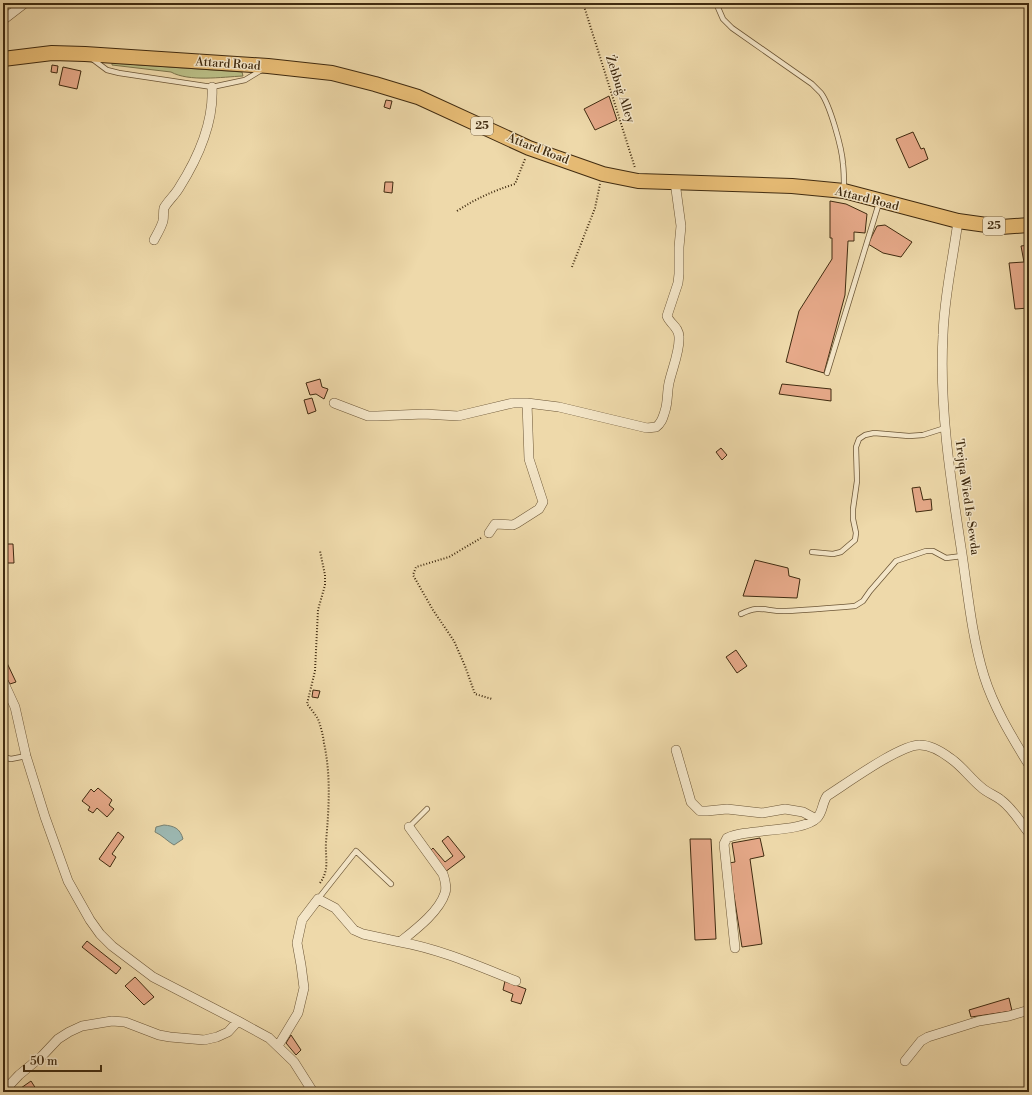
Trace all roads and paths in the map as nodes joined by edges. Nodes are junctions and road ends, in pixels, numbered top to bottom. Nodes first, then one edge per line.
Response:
1 (25, 3) edge
2 (583, 3) edge
3 (716, 3) edge
4 (3, 20) edge
5 (85, 54) junction
6 (3, 59) edge
7 (268, 66) junction
8 (212, 87) junction
9 (529, 148) junction
10 (603, 174) junction
11 (638, 181) junction
12 (675, 182) junction
13 (844, 191) junction
14 (880, 201) junction
15 (457, 211) dead end
16 (958, 221) junction
17 (1029, 225) edge
18 (154, 240) dead end
19 (572, 268) dead end
20 (827, 372) dead end
21 (334, 403) dead end
22 (527, 403) junction
23 (945, 428) junction
24 (489, 533) joint
25 (320, 551) dead end
26 (812, 552) dead end
27 (962, 556) junction
28 (741, 614) dead end
29 (3, 681) edge
30 (492, 699) dead end
31 (676, 750) dead end
32 (26, 756) junction
33 (3, 757) edge
34 (1029, 765) edge
35 (427, 809) dead end
36 (816, 819) junction
37 (409, 827) joint
38 (1029, 833) edge
39 (391, 884) dead end
40 (318, 899) junction
41 (400, 942) junction
42 (735, 948) dead end
43 (516, 981) dead end
44 (1029, 1010) edge
45 (238, 1021) junction
46 (278, 1046) junction
47 (905, 1061) dead end
48 (3, 1092) edge
49 (313, 1092) edge

1 - 4 street
2 - 11 path, Żebbuġ Alley
3 - 13 lane
5 - 6 main road, Attard Road / 25
5 - 7 main road, Attard Road / 25
5 - 8 lane
7 - 8 lane
7 - 9 main road, Attard Road / 25
8 - 18 street
9 - 10 main road, Attard Road / 25
9 - 15 path
10 - 11 main road, Attard Road / 25
10 - 19 path
11 - 12 main road, Attard Road / 25
12 - 13 main road, Attard Road / 25
12 - 22 street
13 - 14 main road, Attard Road / 25
14 - 16 main road, Attard Road / 25
14 - 20 lane
16 - 17 main road, 25
16 - 23 street, Trejqa Wied Is-Sewda
21 - 22 street
22 - 24 street
23 - 26 lane
23 - 27 street, Trejqa Wied Is-Sewda
24 - 30 path
25 - 40 path
27 - 28 lane
27 - 34 street, Trejqa Wied Is-Sewda
29 - 32 street
31 - 36 street
32 - 33 lane
32 - 45 street
35 - 37 lane
36 - 38 street
36 - 42 street
37 - 41 street
39 - 40 lane
40 - 41 street
40 - 46 street
41 - 43 street
44 - 47 street
45 - 46 street
45 - 48 street
46 - 49 street

